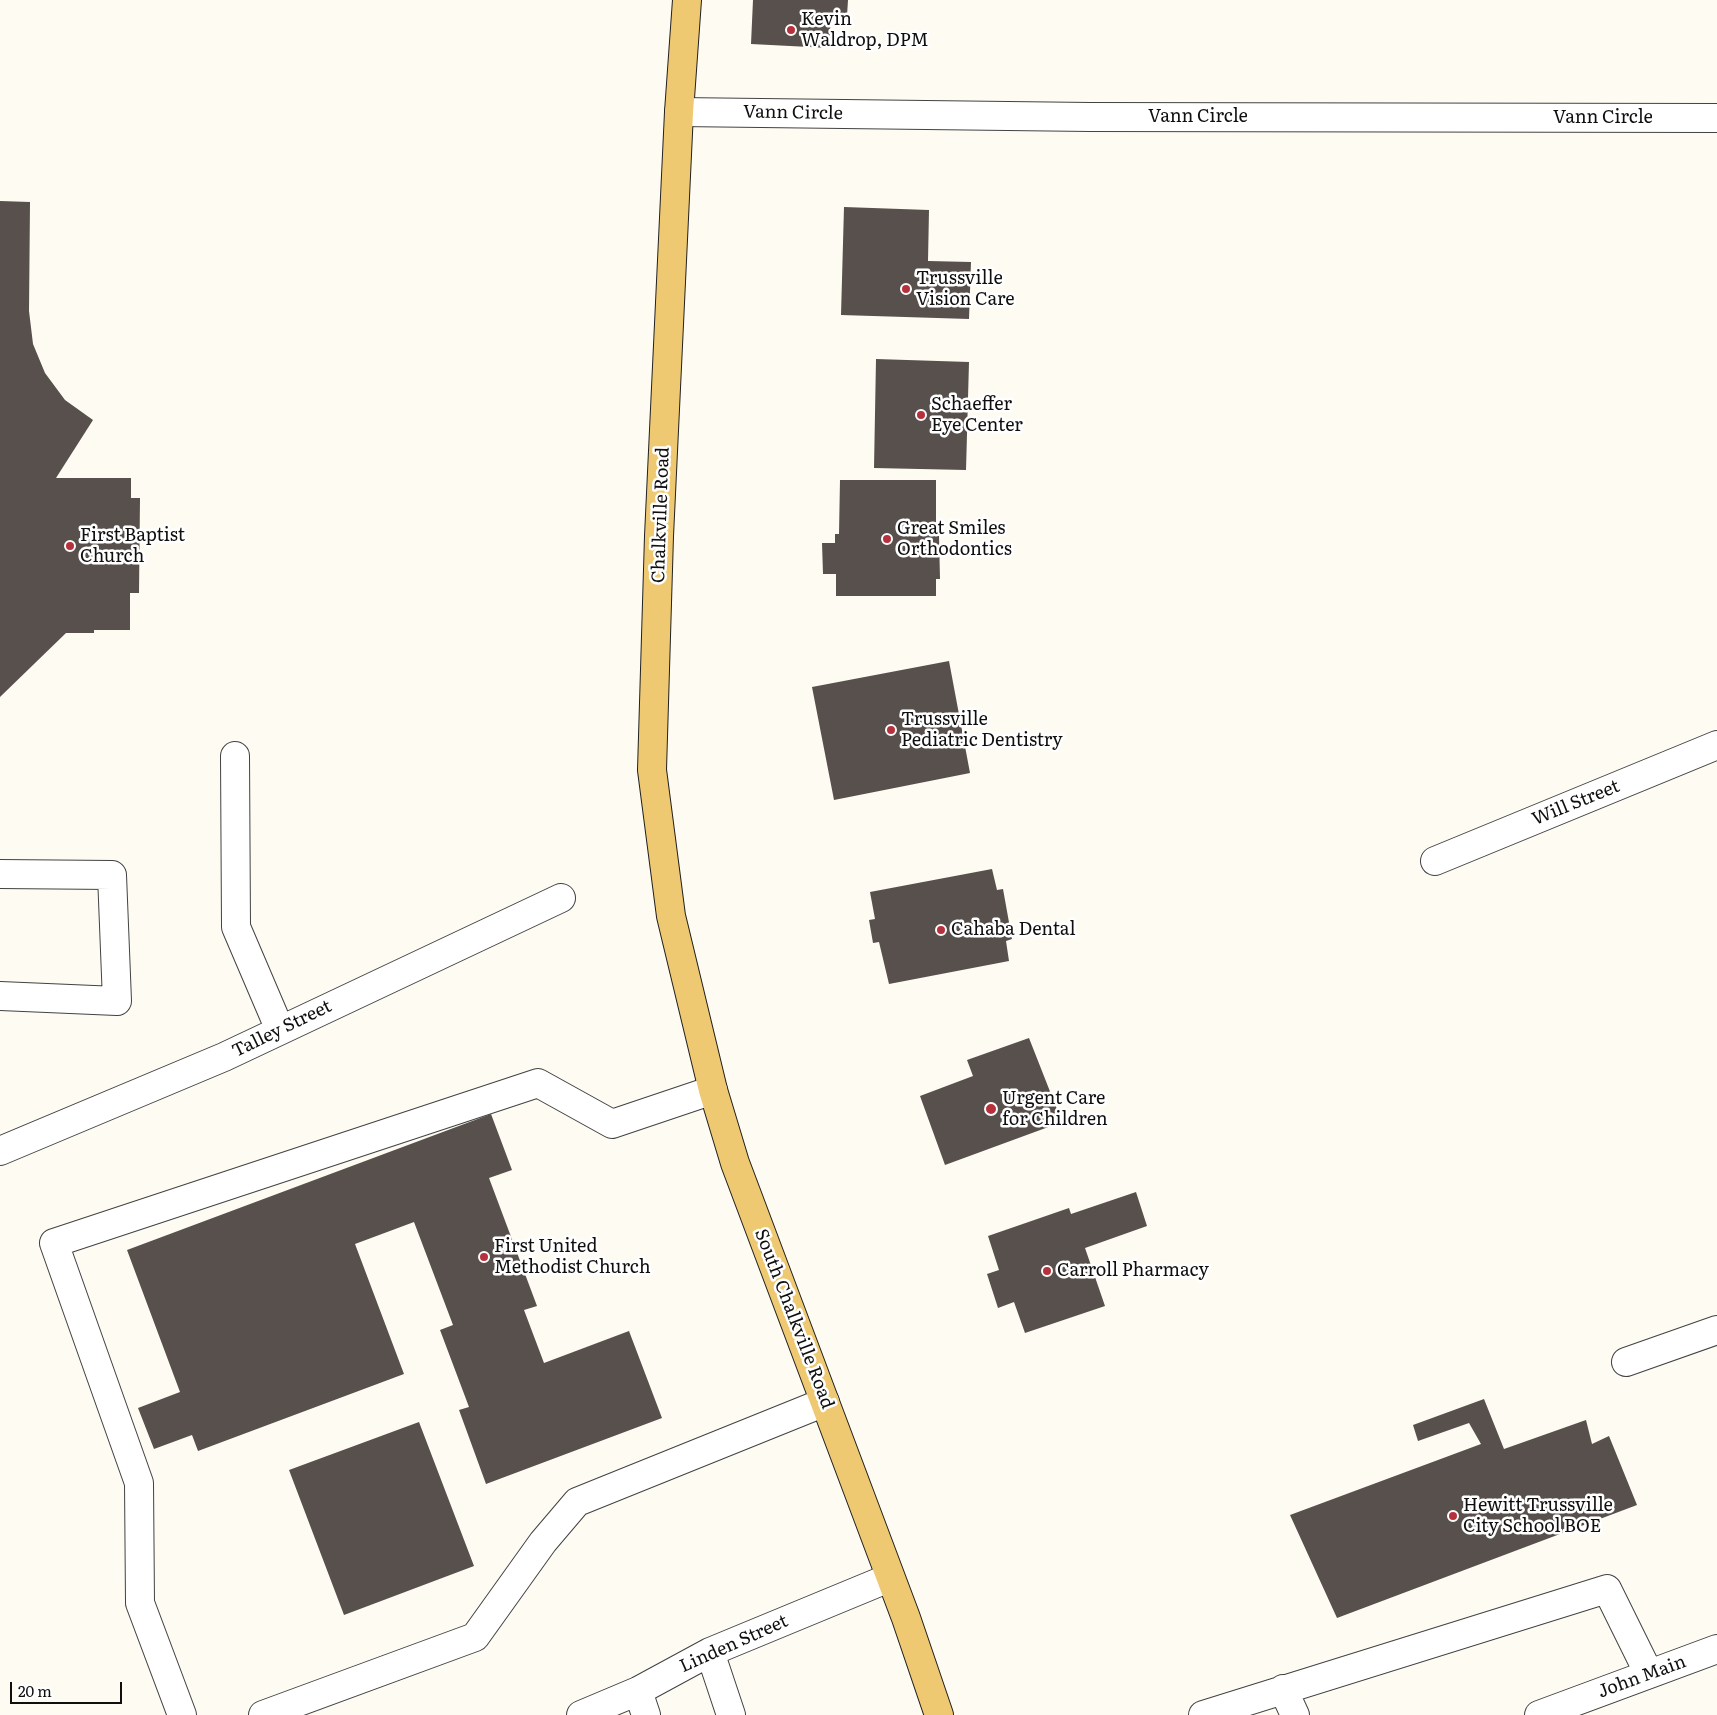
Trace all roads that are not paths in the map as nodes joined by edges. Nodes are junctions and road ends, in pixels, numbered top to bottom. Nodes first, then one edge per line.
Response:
1 (687, 0) edge
2 (679, 112) junction
3 (1717, 118) edge
4 (1717, 745) edge
5 (235, 756) dead end
6 (1434, 861) dead end
7 (0, 874) edge
8 (561, 898) dead end
9 (671, 916) joint
10 (0, 996) edge
11 (280, 1030) junction
12 (714, 1090) junction
13 (0, 1151) edge
14 (1717, 1330) edge
15 (1626, 1362) dead end
16 (824, 1402) junction
17 (890, 1578) junction
18 (1717, 1649) edge
19 (710, 1652) junction
20 (1650, 1674) junction
21 (1283, 1689) junction
22 (642, 1703) edge
23 (182, 1715) edge
24 (263, 1715) edge
25 (581, 1715) edge
26 (731, 1715) edge
27 (939, 1715) edge
28 (1202, 1715) edge
29 (1295, 1715) edge
30 (1538, 1715) edge

1 - 2 main road, Chalkville Road
2 - 3 street, Vann Circle
2 - 9 main road, Chalkville Road
4 - 6 street, Will Street
5 - 11 street
7 - 10 street
8 - 11 street, Talley Street
9 - 12 main road, South Chalkville Road
11 - 13 street, Talley Street
12 - 16 main road, South Chalkville Road
12 - 23 street
14 - 15 street
16 - 17 main road, South Chalkville Road
16 - 24 street
17 - 19 street, Linden Street
17 - 27 main road, South Chalkville Road
18 - 20 street, John Main
19 - 22 street, Linden Street
19 - 26 street
20 - 21 street
20 - 30 street, John Main
21 - 28 street
21 - 29 street
22 - 25 street, Linden Street

